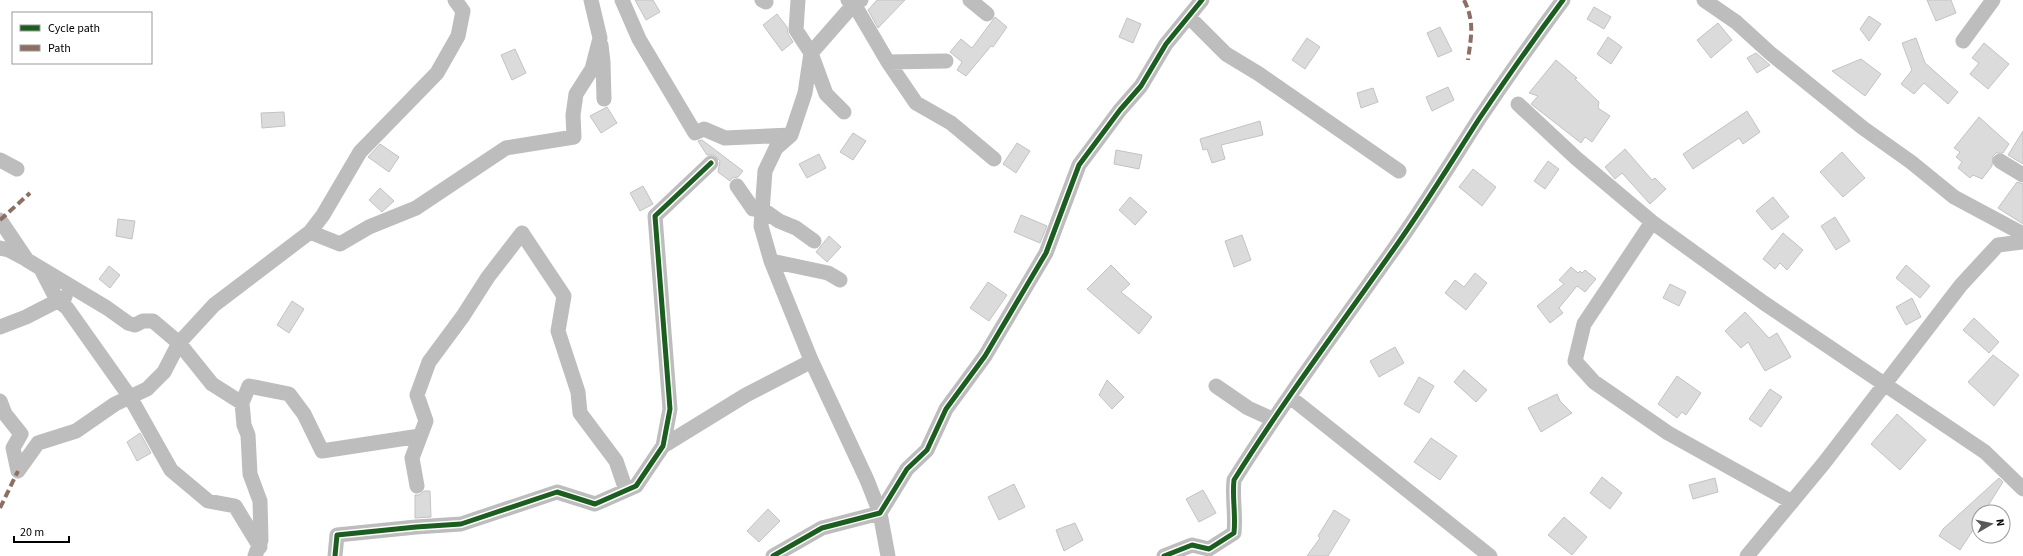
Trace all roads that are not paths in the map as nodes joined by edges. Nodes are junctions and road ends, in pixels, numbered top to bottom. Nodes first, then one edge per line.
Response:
1 (455, 0) edge
2 (591, 0) edge
3 (622, 0) edge
4 (798, 0) edge
5 (970, 0) edge
6 (1202, 0) edge
7 (1563, 0) edge
8 (1704, 0) edge
9 (1993, 0) edge
10 (854, 1) edge
11 (987, 14) dead end
12 (1189, 17) junction
13 (600, 38) junction
14 (1964, 41) dead end
15 (811, 53) junction
16 (946, 61) dead end
17 (888, 62) junction
18 (604, 99) dead end
19 (1518, 104) dead end
20 (844, 112) dead end
21 (791, 135) junction
22 (994, 159) dead end
23 (0, 160) edge
24 (2000, 162) dead end
25 (711, 163) dead end
26 (17, 169) dead end
27 (1400, 172) dead end
28 (2023, 175) edge
29 (737, 186) dead end
30 (762, 209) junction
31 (0, 220) edge
32 (1652, 222) junction
33 (310, 232) junction
34 (2023, 234) edge
35 (814, 241) dead end
36 (2023, 242) edge
37 (0, 248) edge
38 (27, 260) junction
39 (771, 261) junction
40 (41, 269) junction
41 (840, 280) dead end
42 (79, 292) junction
43 (57, 300) junction
44 (0, 327) edge
45 (179, 343) junction
46 (811, 360) junction
47 (1886, 385) junction
48 (1216, 386) dead end
49 (130, 397) junction
50 (1290, 397) junction
51 (0, 400) edge
52 (242, 403) junction
53 (1272, 419) junction
54 (420, 436) junction
55 (664, 446) junction
56 (416, 486) dead end
57 (2023, 489) edge
58 (626, 490) junction
59 (1792, 502) junction
60 (880, 513) junction
61 (260, 552) edge
62 (335, 556) edge
63 (773, 556) edge
64 (888, 556) edge
65 (1164, 556) edge
66 (1489, 556) edge
67 (1747, 556) edge

1 - 33 street
2 - 13 street
3 - 21 street
4 - 15 street
5 - 11 street
6 - 12 street
7 - 50 street
8 - 34 street
9 - 14 street
10 - 15 street
10 - 17 street
12 - 27 street
12 - 60 street
13 - 18 street
13 - 33 street
15 - 20 street
15 - 21 street
16 - 17 street
17 - 22 street
19 - 32 street
21 - 30 street
23 - 26 street
24 - 28 street
25 - 55 street
29 - 30 street
30 - 35 street
30 - 39 street
31 - 38 street
32 - 47 street
32 - 59 street
33 - 45 street
36 - 47 street
37 - 38 street
38 - 40 street
39 - 41 street
39 - 46 street
40 - 42 street
40 - 43 street
42 - 43 street
42 - 45 street
43 - 44 street
43 - 49 street
45 - 49 street
45 - 52 street
46 - 55 street
46 - 60 street
47 - 57 street
47 - 59 street
48 - 53 street
49 - 51 street
49 - 61 street
50 - 53 street
50 - 66 street
52 - 54 street
52 - 61 street
53 - 65 street
54 - 56 street
54 - 58 street
55 - 58 street
58 - 62 street
59 - 67 street
60 - 63 street
60 - 64 street

